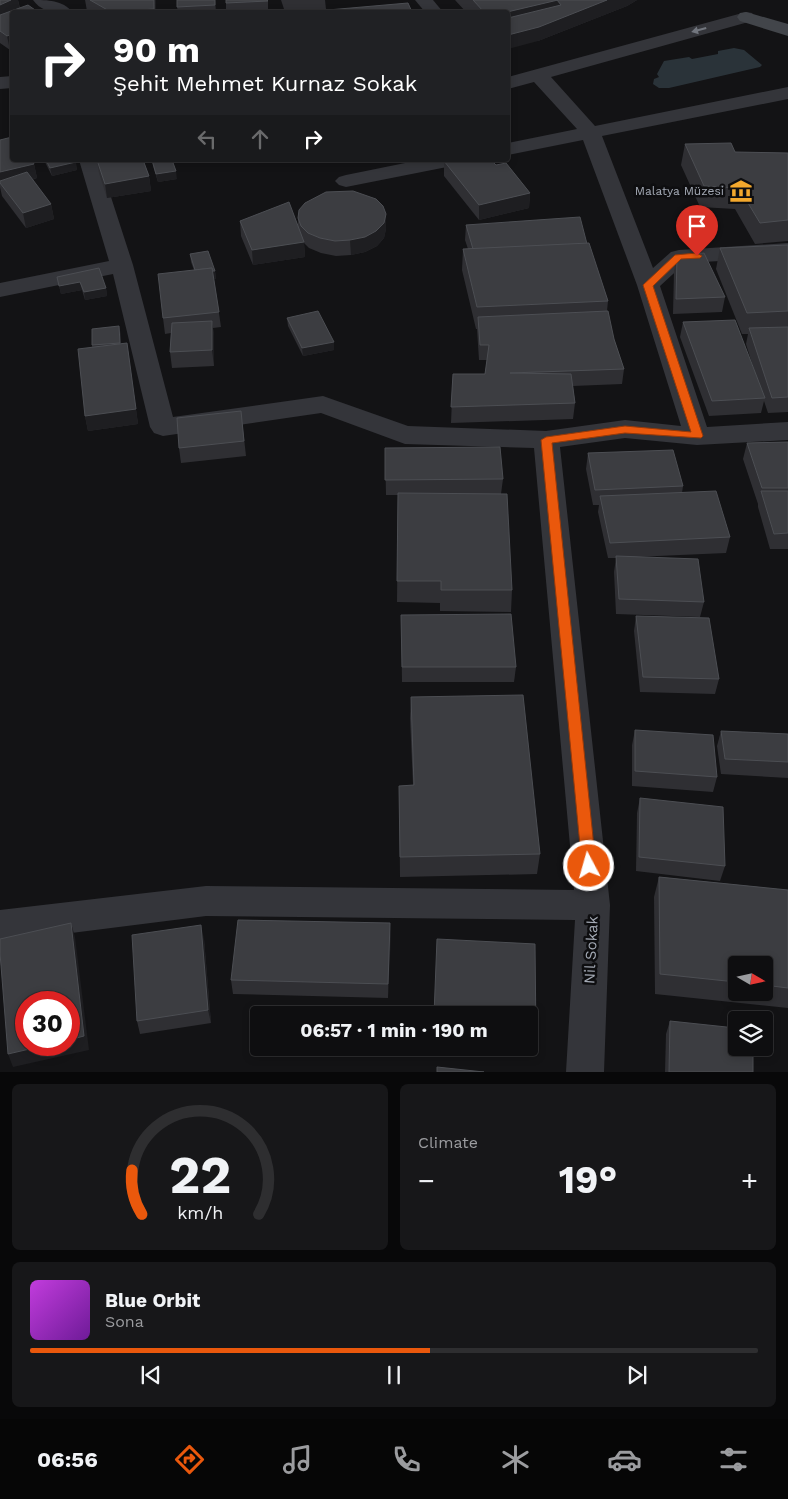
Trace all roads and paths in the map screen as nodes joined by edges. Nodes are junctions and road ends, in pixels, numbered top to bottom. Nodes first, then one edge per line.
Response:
1 (42, 0) edge
2 (60, 10) edge
3 (780, 11) dead end
4 (740, 12) junction
5 (788, 30) edge
6 (538, 74) junction
7 (510, 82) edge
8 (788, 93) edge
9 (590, 132) junction
10 (510, 149) edge
11 (90, 162) edge
12 (442, 162) edge
13 (346, 181) dead end
14 (788, 250) edge
15 (122, 265) junction
16 (648, 285) junction
17 (0, 290) edge
18 (788, 431) edge
19 (698, 436) junction
20 (546, 440) junction
21 (593, 905) junction
22 (0, 926) edge
23 (585, 1072) edge

1 - 2 street
3 - 4 main road
4 - 5 main road
4 -> 6 street
6 - 7 street
6 - 9 street
8 - 9 street
9 - 10 street
9 - 16 street
11 - 15 street
12 - 13 street
14 - 16 street
15 - 17 street
15 - 20 street
16 - 19 street
18 - 19 street
19 - 20 street
20 - 21 street, Nil Sokak
21 - 22 street
21 - 23 street, Nil Sokak

